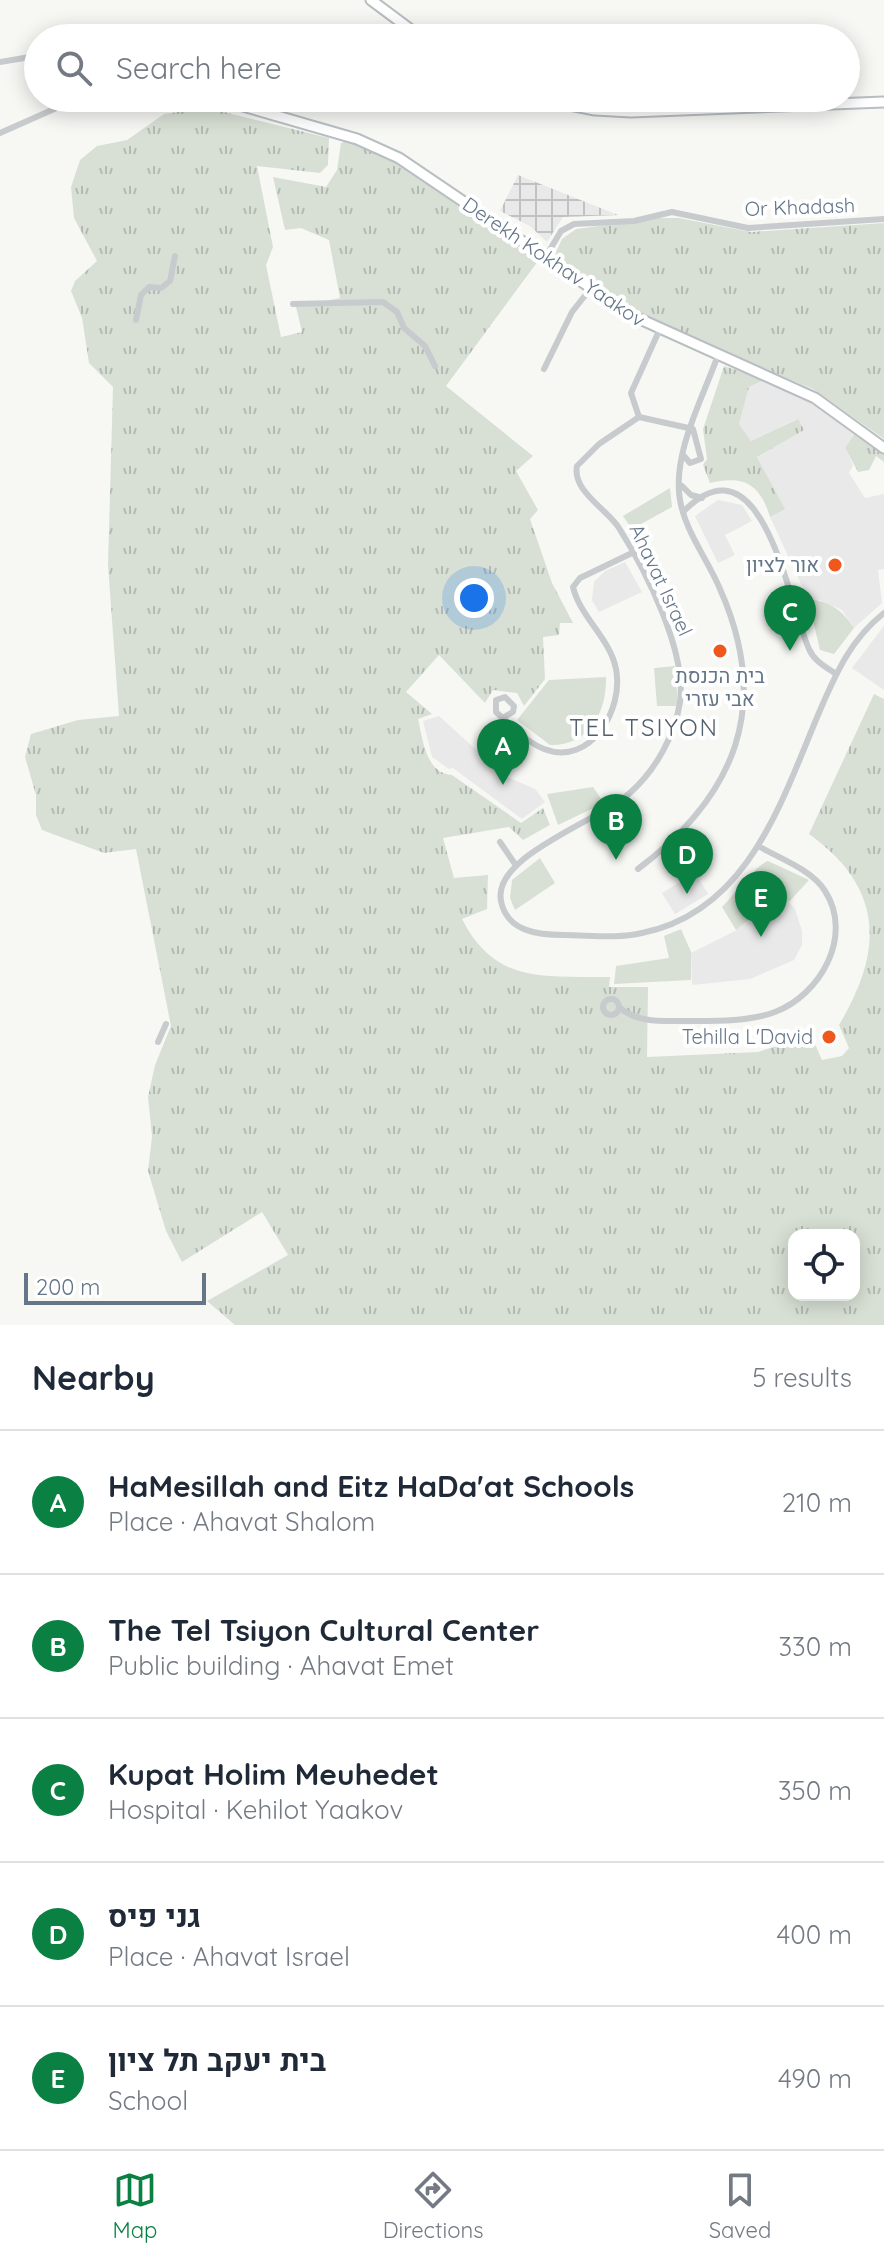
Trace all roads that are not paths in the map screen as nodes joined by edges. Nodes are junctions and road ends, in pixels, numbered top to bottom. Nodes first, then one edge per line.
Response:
1 (371, 0) edge
2 (403, 24) edge
3 (24, 58) edge
4 (0, 62) edge
5 (884, 102) edge
6 (860, 103) edge
7 (38, 112) edge
8 (263, 112) edge
9 (0, 133) edge
10 (884, 219) edge
11 (175, 256) dead end
12 (545, 258) junction
13 (591, 288) junction
14 (293, 304) dead end
15 (136, 320) dead end
16 (659, 331) junction
17 (718, 355) junction
18 (435, 366) dead end
19 (544, 369) dead end
20 (639, 417) junction
21 (693, 429) junction
22 (884, 448) edge
23 (684, 456) junction
24 (680, 483) junction
25 (702, 498) junction
26 (683, 512) junction
27 (632, 553) junction
28 (884, 613) edge
29 (836, 674) junction
30 (507, 716) dead end
31 (500, 842) dead end
32 (760, 847) junction
33 (515, 864) junction
34 (638, 869) dead end
35 (617, 1011) dead end
36 (166, 1024) dead end
37 (158, 1042) dead end

1 - 2 street
3 - 4 street
5 - 6 street
7 - 9 street
8 - 12 street, Derekh Kokhav Yaakov
10 - 12 street, Or Khadash
11 - 15 street
12 - 13 street, Derekh Kokhav Yaakov
13 - 16 street, Derekh Kokhav Yaakov
13 - 19 street
14 - 18 street
16 - 17 street, Derekh Kokhav Yaakov
16 - 20 street
17 - 21 street
17 - 22 street, Derekh Kokhav Yaakov
20 - 21 street
20 - 27 street, Ahavat Israel
21 - 23 street
21 - 23 street
23 - 24 street
24 - 25 street
24 - 26 street
25 - 26 street
25 - 29 street
26 - 34 street
27 - 30 street
27 - 33 street, Ahavat Israel
28 - 29 street
29 - 32 street
31 - 33 street
32 - 33 street
32 - 35 street
36 - 37 street

